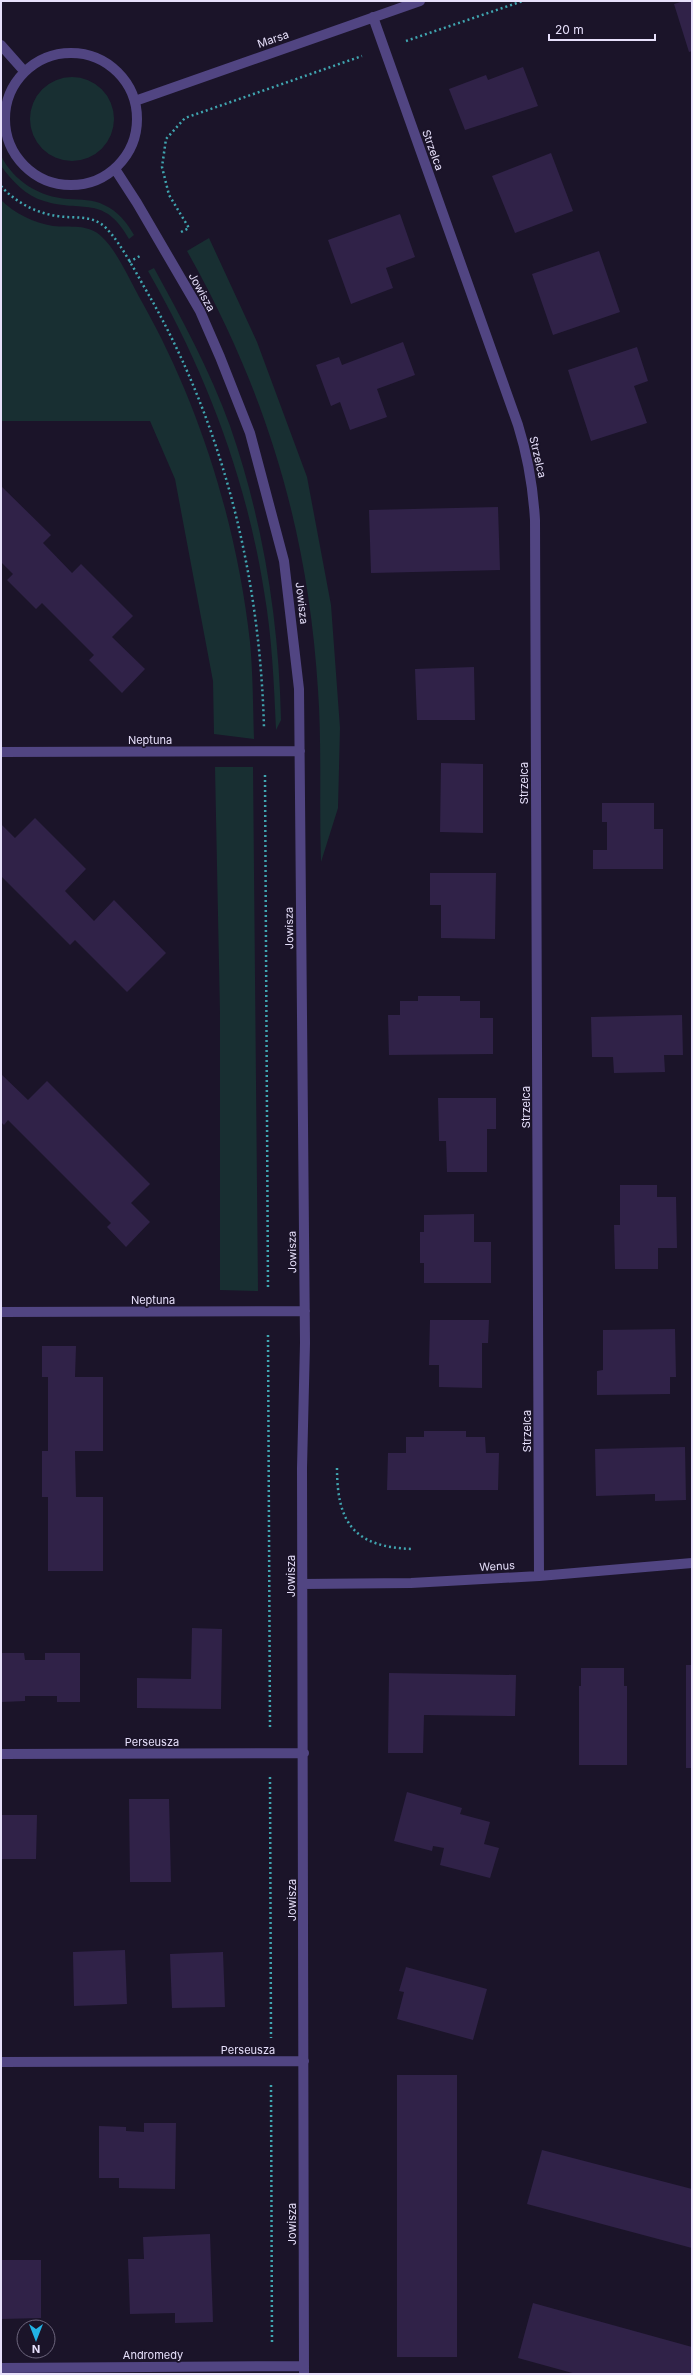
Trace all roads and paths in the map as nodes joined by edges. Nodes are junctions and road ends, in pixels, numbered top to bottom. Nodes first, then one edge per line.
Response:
1 (420, 1) edge
2 (523, 1) edge
3 (373, 17) junction
4 (1, 45) edge
5 (384, 49) junction
6 (24, 71) junction
7 (135, 100) junction
8 (115, 169) junction
9 (1, 186) edge
10 (189, 228) dead end
11 (300, 751) junction
12 (1, 752) edge
13 (264, 752) junction
14 (268, 1311) junction
15 (305, 1311) junction
16 (1, 1312) edge
17 (338, 1468) dead end
18 (412, 1549) dead end
19 (692, 1563) edge
20 (540, 1576) junction
21 (302, 1584) junction
22 (1, 1754) edge
23 (270, 1754) junction
24 (304, 1754) junction
25 (304, 2061) junction
26 (1, 2062) edge
27 (271, 2062) junction
28 (272, 2367) junction
29 (1, 2368) edge
30 (304, 2370) edge

1 - 3 street, Marsa
2 - 5 path
3 - 5 street, Strzelca
3 - 7 street, Marsa
4 - 6 street
5 - 10 path
5 - 20 street, Strzelca
6 - 7 street
6 - 8 street
7 - 8 street
8 - 11 street, Jowisza
9 - 13 path
11 - 13 street, Neptuna
11 - 15 street, Jowisza
12 - 13 street, Neptuna
13 - 14 path
14 - 15 street, Neptuna
14 - 16 street, Neptuna
14 - 23 path
15 - 21 street, Jowisza
17 - 18 path
19 - 20 street, Wenus
20 - 21 street, Wenus
21 - 24 street, Jowisza
22 - 23 street, Perseusza
23 - 24 street, Perseusza
23 - 27 path
24 - 25 street, Jowisza
25 - 27 street, Perseusza
25 - 30 street, Jowisza
26 - 27 street, Perseusza
27 - 28 path
28 - 29 street, Andromedy
28 - 30 street, Andromedy

